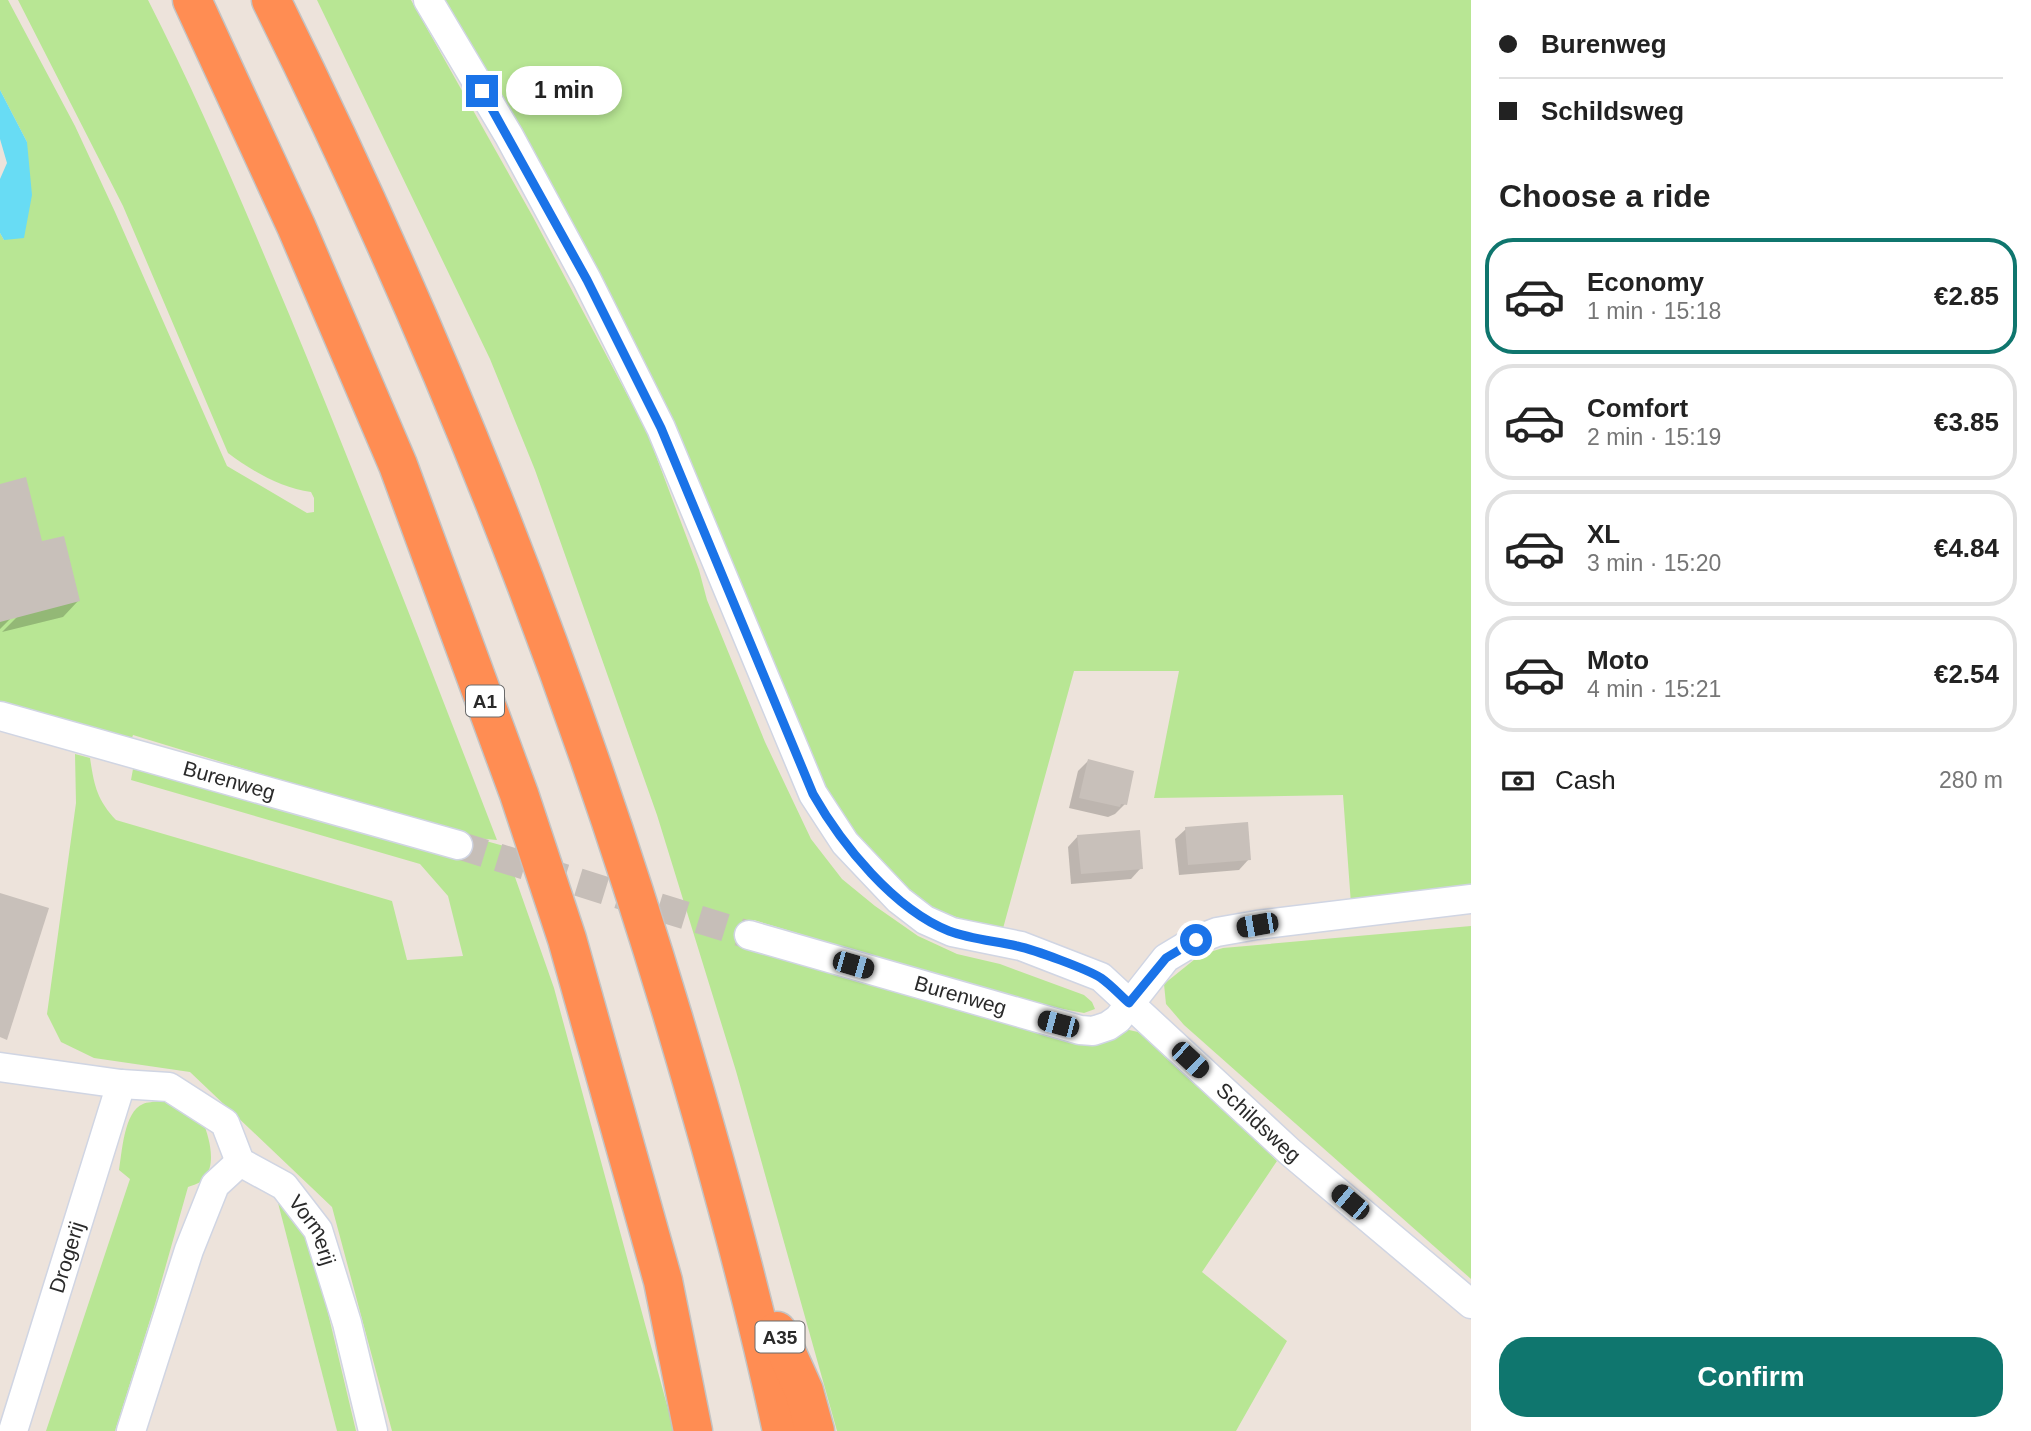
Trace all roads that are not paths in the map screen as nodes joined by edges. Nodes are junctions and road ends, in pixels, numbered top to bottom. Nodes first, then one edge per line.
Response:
1 (192, 0) edge
2 (271, 0) edge
3 (428, 0) edge
4 (0, 716) edge
5 (458, 845) tunnel mouth
6 (1471, 899) edge
7 (748, 935) tunnel mouth
8 (1129, 1003) junction
9 (0, 1067) edge
10 (121, 1084) junction
11 (240, 1162) junction
12 (739, 1246) junction
13 (1471, 1304) edge
14 (13, 1431) edge
15 (131, 1431) edge
16 (373, 1431) edge
17 (693, 1431) edge
18 (782, 1431) edge
19 (816, 1431) edge

1 - 17 highway, A1
2 - 12 highway
3 - 8 street, Schildsweg
4 - 5 street, Burenweg
6 - 8 street, Burenweg
7 - 8 street, Burenweg
8 - 13 street, Schildsweg
9 - 10 street
10 - 11 street
10 - 14 street, Drogerij
11 - 15 street
11 - 16 street, Vormerij
12 - 18 highway
12 - 19 highway, A35

